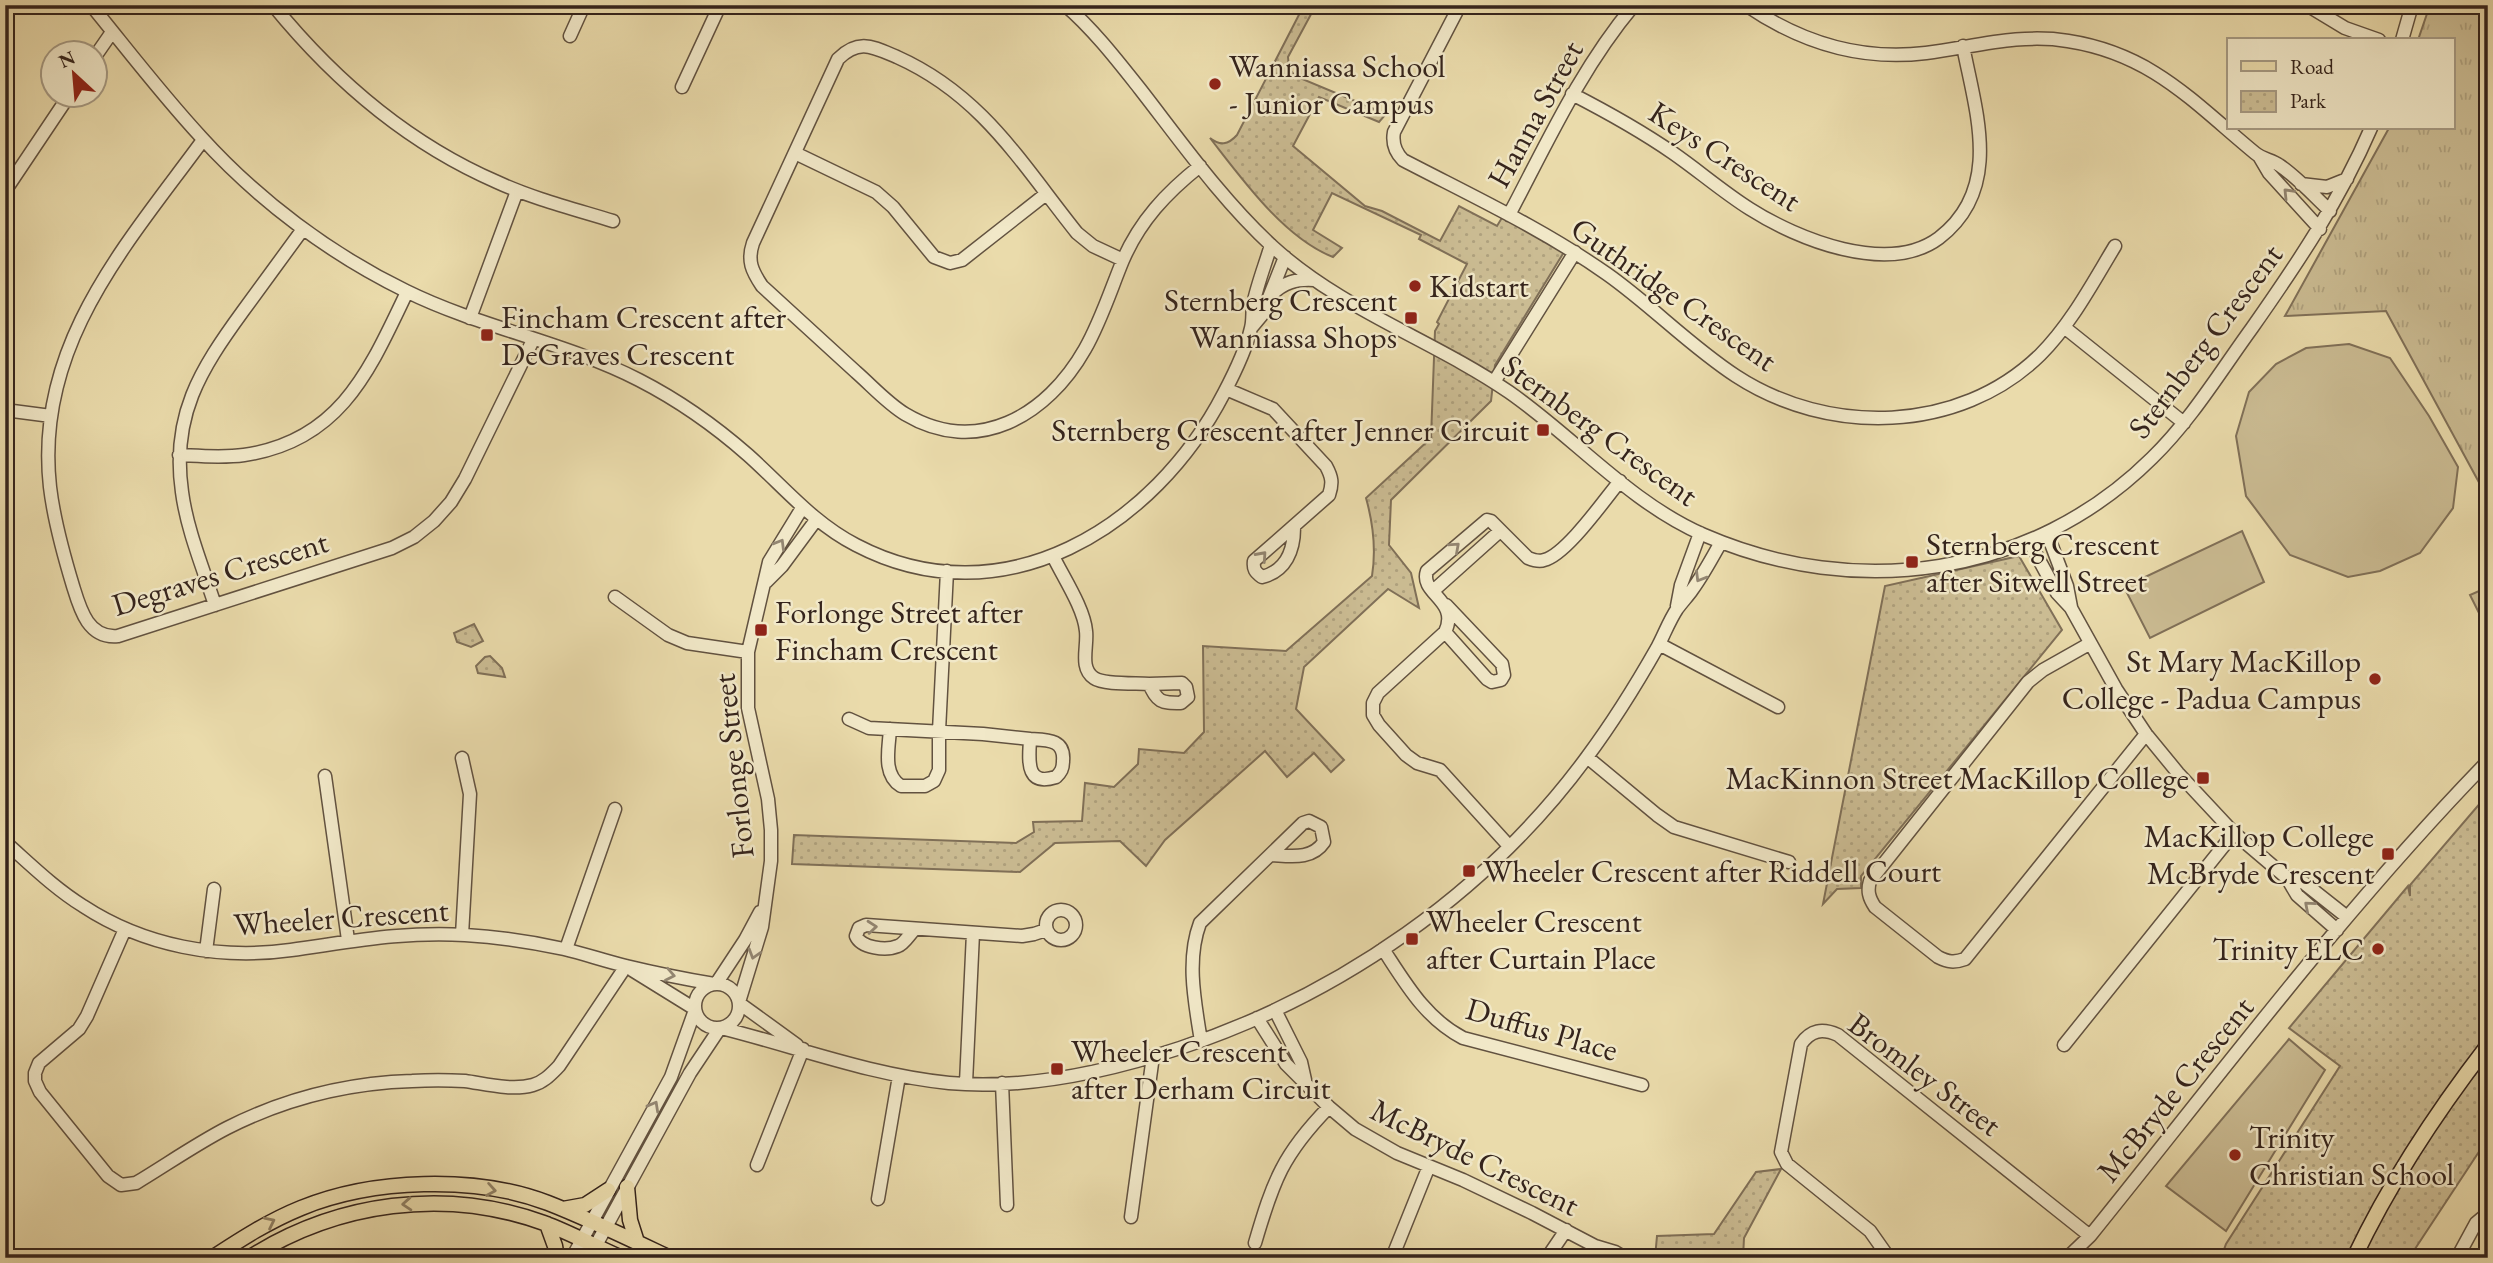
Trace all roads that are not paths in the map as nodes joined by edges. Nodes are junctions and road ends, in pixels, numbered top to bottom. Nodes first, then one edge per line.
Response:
1 (90, 5) edge
2 (272, 5) edge
3 (584, 5) edge
4 (720, 5) edge
5 (1065, 5) edge
6 (1460, 5) edge
7 (1634, 5) edge
8 (1746, 5) edge
9 (2307, 5) edge
10 (2412, 5) edge
11 (112, 32) junction
12 (570, 36) dead end
13 (108, 38) edge
14 (2373, 38) edge
15 (2403, 38) edge
16 (1963, 46) junction
17 (682, 87) dead end
18 (1572, 94) junction
19 (61, 108) edge
20 (2227, 129) edge
21 (2228, 130) edge
22 (2370, 130) edge
23 (203, 140) junction
24 (794, 153) junction
25 (2259, 156) junction
26 (1200, 166) junction
27 (2347, 179) junction
28 (2301, 184) junction
29 (5, 191) edge
30 (517, 191) junction
31 (1046, 194) junction
32 (2330, 211) junction
33 (1509, 215) junction
34 (613, 221) dead end
35 (303, 229) junction
36 (2320, 229) junction
37 (1272, 245) junction
38 (2115, 246) dead end
39 (1575, 252) junction
40 (1285, 257) junction
41 (1123, 260) junction
42 (1315, 280) junction
43 (407, 292) junction
44 (1269, 298) junction
45 (470, 318) junction
46 (1252, 327) junction
47 (2064, 327) junction
48 (533, 340) junction
49 (1494, 382) junction
50 (1226, 389) junction
51 (5, 410) edge
52 (51, 416) junction
53 (2184, 423) junction
54 (179, 455) junction
55 (1620, 481) junction
56 (802, 508) junction
57 (816, 520) junction
58 (1294, 528) dead end
59 (1500, 531) junction
60 (1699, 533) junction
61 (2047, 533) junction
62 (2029, 541) junction
63 (1721, 542) junction
64 (1053, 556) junction
65 (947, 571) junction
66 (766, 582) junction
67 (2060, 585) junction
68 (1433, 591) junction
69 (615, 597) dead end
70 (1443, 602) junction
71 (215, 605) junction
72 (1676, 610) junction
73 (1445, 632) junction
74 (1659, 644) junction
75 (2089, 644) junction
76 (748, 652) junction
77 (1149, 684) dead end
78 (1778, 707) dead end
79 (849, 719) dead end
80 (890, 729) junction
81 (939, 731) junction
82 (2146, 734) junction
83 (1030, 739) dead end
84 (1587, 757) junction
85 (462, 758) dead end
86 (2488, 761) edge
87 (325, 776) dead end
88 (615, 809) dead end
89 (2234, 833) junction
90 (5, 842) edge
91 (1509, 846) junction
92 (1272, 855) dead end
93 (1789, 862) dead end
94 (2287, 878) junction
95 (214, 889) dead end
96 (763, 905) junction
97 (2347, 917) junction
98 (125, 929) junction
99 (914, 930) dead end
100 (1046, 930) dead end
101 (2337, 930) junction
102 (974, 933) junction
103 (463, 935) junction
104 (348, 940) junction
105 (566, 949) junction
106 (1383, 949) junction
107 (206, 951) junction
108 (625, 966) junction
109 (715, 984) junction
110 (739, 1003) junction
111 (695, 1010) junction
112 (1275, 1010) junction
113 (1257, 1018) junction
114 (720, 1028) junction
115 (1201, 1041) junction
116 (2064, 1045) dead end
117 (2488, 1045) edge
118 (803, 1049) junction
119 (1153, 1056) junction
120 (899, 1076) junction
121 (1305, 1081) junction
122 (966, 1083) junction
123 (1002, 1083) junction
124 (1642, 1085) dead end
125 (1329, 1107) junction
126 (757, 1165) dead end
127 (1429, 1166) junction
128 (627, 1187) junction
129 (608, 1190) junction
130 (878, 1199) dead end
131 (1007, 1205) dead end
132 (561, 1209) junction
133 (2488, 1213) edge
134 (1131, 1217) dead end
135 (591, 1222) junction
136 (547, 1224) junction
137 (605, 1228) junction
138 (1566, 1230) junction
139 (2090, 1236) junction
140 (581, 1240) junction
141 (638, 1242) junction
142 (1255, 1244) dead end
143 (1595, 1246) junction
144 (592, 1252) edge
145 (212, 1258) edge
146 (249, 1258) edge
147 (557, 1258) edge
148 (572, 1258) edge
149 (622, 1258) edge
150 (670, 1258) edge
151 (1392, 1258) edge
152 (1547, 1258) edge
153 (1607, 1258) edge
154 (1625, 1258) edge
155 (1889, 1258) edge
156 (2067, 1258) edge
157 (2354, 1258) edge
158 (2457, 1258) edge

1 - 11 street
2 - 30 street
3 - 12 street
4 - 17 street
5 - 26 street, Sternberg Crescent
6 - 33 street, Guthridge Crescent
7 - 18 street, Hanna Street
8 - 16 street
9 - 14 street
10 - 15 street
11 - 13 street
11 - 23 street
16 - 18 street, Keys Crescent
16 - 20 street
18 - 33 street, Hanna Street
19 - 29 street
21 - 25 street
22 - 27 street, Sternberg Crescent
23 - 35 street
23 - 52 street, Degraves Crescent
24 - 31 street
24 - 31 street
24 - 41 street
25 - 28 street
36 -> 25 street
26 - 37 street, Sternberg Crescent
26 - 41 street
27 - 28 street
27 - 32 street, Sternberg Crescent
28 - 32 street
30 - 34 street
30 - 45 street
31 - 41 street
32 - 36 street, Sternberg Crescent
33 - 39 street, Guthridge Crescent
35 - 43 street
35 - 54 street
36 - 53 street, Sternberg Crescent
37 - 40 street, Sternberg Crescent
37 - 46 street
38 - 47 street, Guthridge Crescent
39 - 47 street, Guthridge Crescent
39 - 49 street
40 - 42 street, Sternberg Crescent
40 - 44 street
42 - 44 street
42 - 49 street, Sternberg Crescent
43 - 45 street
43 - 54 street
44 - 46 street
45 - 48 street
46 - 50 street
47 - 53 street
48 - 56 street
48 - 71 street, Degraves Crescent
49 - 55 street, Sternberg Crescent
50 - 58 street
50 - 64 street
51 - 52 street
52 - 71 street, Degraves Crescent
53 - 61 street, Sternberg Crescent
54 - 71 street
55 - 59 street
55 - 60 street, Sternberg Crescent
56 - 57 street
66 -> 56 street, Forlonge Street
57 - 65 street
57 - 66 street, Forlonge Street
59 - 68 street
68 -> 59 street
60 - 63 street, Sternberg Crescent
60 - 72 street
61 - 62 street, Sternberg Crescent
61 - 67 street
62 - 63 street, Sternberg Crescent
62 - 67 street
63 -> 72 street
64 - 65 street
64 - 77 street
65 - 81 street
66 - 76 street, Forlonge Street
67 - 75 street
68 - 70 street
69 - 76 street
70 - 73 street
70 - 73 street
72 - 74 street
73 - 91 street
74 - 78 street
74 - 84 street
75 - 82 street
75 - 82 street
76 - 96 street, Forlonge Street
79 - 80 street
80 - 81 street
80 - 81 street
81 - 83 street
82 - 89 street
84 - 91 street
84 - 93 street
85 - 103 street
86 - 97 street, McBryde Crescent
87 - 104 street
88 - 105 street
89 - 94 street
89 - 116 street
90 - 98 street, Wheeler Crescent
91 - 106 street
92 - 115 street
94 - 97 street
101 -> 94 street
95 - 107 street
96 - 109 street, Forlonge Street
96 -> 110 street, Forlonge Street
97 - 101 street, McBryde Crescent
98 - 107 street, Wheeler Crescent
98 - 108 street
99 - 102 street
100 - 102 street
101 - 139 street, McBryde Crescent
102 - 122 street
103 - 104 street, Wheeler Crescent
103 - 105 street, Wheeler Crescent
104 - 107 street, Wheeler Crescent
105 - 108 street, Wheeler Crescent
106 - 112 street
106 - 124 street, Duffus Place
108 -> 109 street, Wheeler Crescent
108 - 111 street, Wheeler Crescent
109 - 110 street
109 - 111 street
110 - 114 street
110 - 118 street
111 - 114 street
129 -> 111 street
112 - 113 street
112 - 121 street, McBryde Crescent
113 - 115 street
113 - 121 street, McBryde Crescent
114 - 118 street
114 - 128 street
115 - 119 street
117 - 157 main road
118 - 120 street
118 - 126 street
119 - 123 street
119 - 134 street
120 - 122 street
120 - 130 street
121 - 125 street, McBryde Crescent
122 - 123 street
123 - 131 street
125 - 127 street, McBryde Crescent
125 - 142 street
127 - 138 street, McBryde Crescent
127 - 151 street
128 - 137 street
128 - 141 main road
129 - 132 main road
129 - 135 street
132 - 135 main road
145 -> 132 main road
133 - 158 street
135 - 137 main road
135 - 140 street
136 - 140 main road
136 -> 146 main road
136 - 147 main road
137 - 141 main road
137 - 144 street
138 - 143 street, McBryde Crescent
138 - 152 street
139 - 155 street, Bromley Street
139 - 156 street, McBryde Crescent
140 - 144 main road
140 - 148 street
141 - 150 main road
143 - 153 street, McBryde Crescent
143 - 154 street, McBryde Crescent
144 - 149 main road

